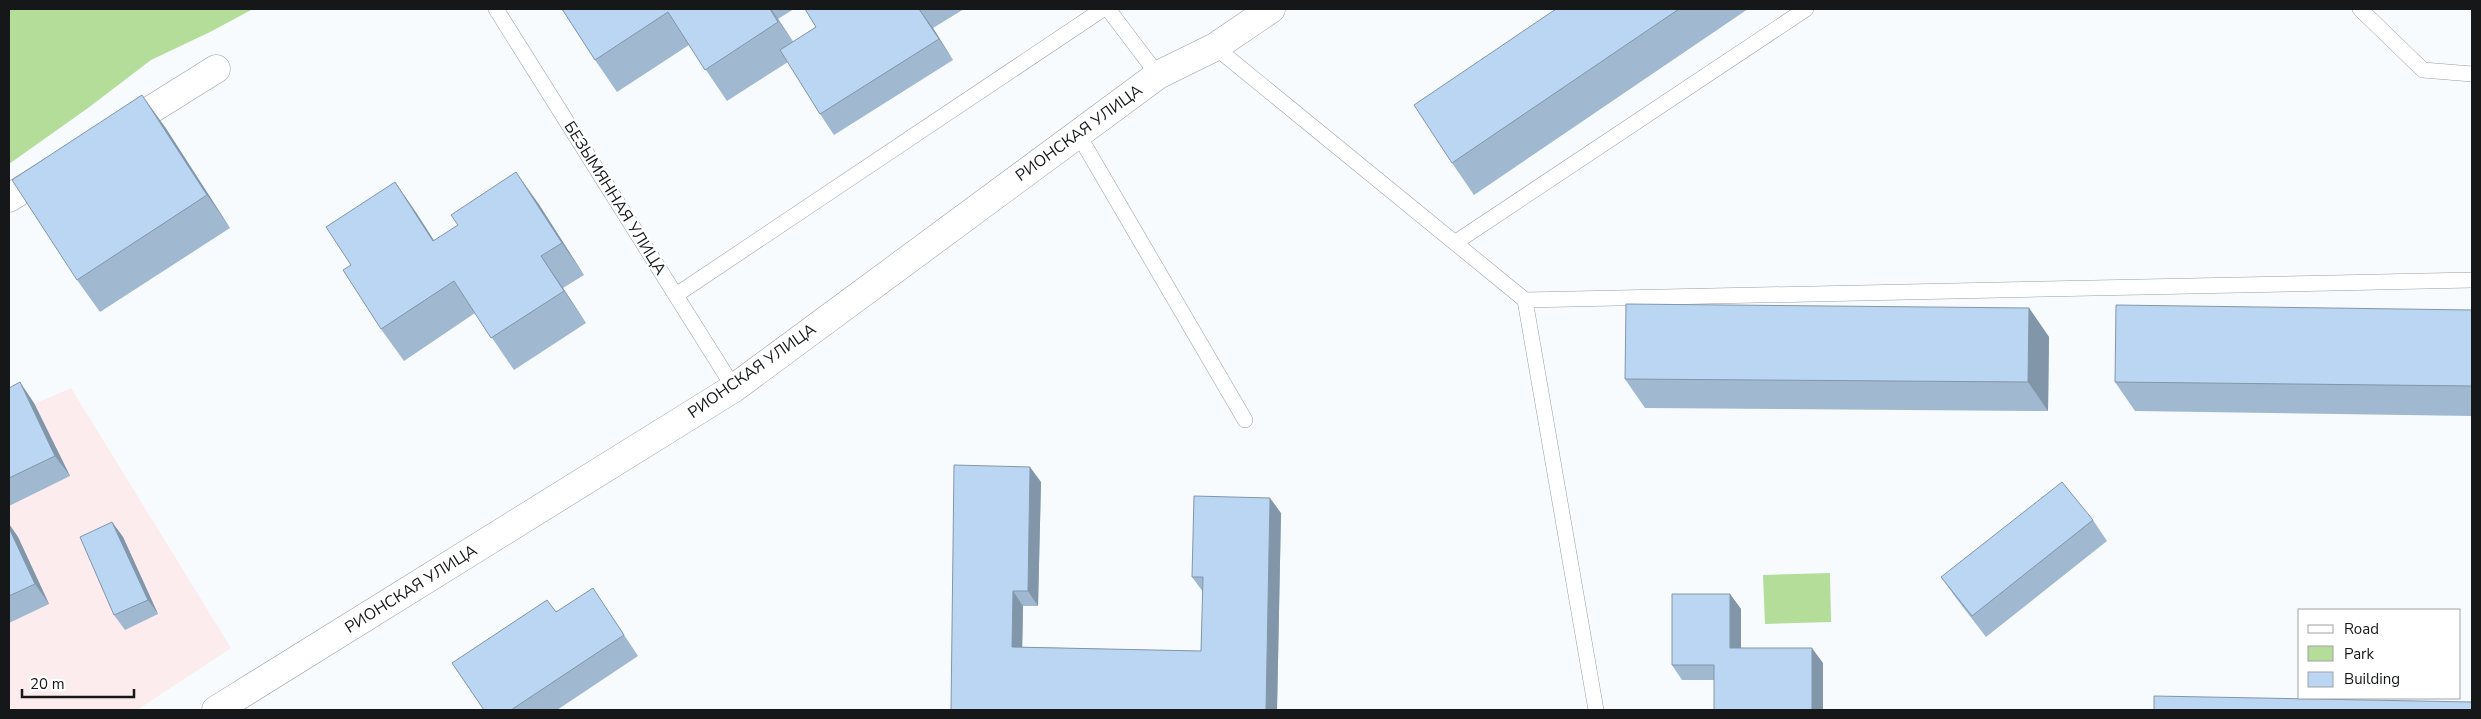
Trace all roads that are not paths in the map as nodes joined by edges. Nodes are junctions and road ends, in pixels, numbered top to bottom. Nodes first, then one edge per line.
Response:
1 (496, 9) edge
2 (1103, 9) edge
3 (1108, 9) edge
4 (1271, 9) edge
5 (1806, 9) edge
6 (2360, 9) edge
7 (1215, 47) junction
8 (216, 69) dead end
9 (2472, 74) edge
10 (1158, 75) junction
11 (1078, 134) junction
12 (100, 141) edge
13 (75, 157) edge
14 (9, 198) edge
15 (1456, 242) junction
16 (2472, 280) edge
17 (676, 295) junction
18 (1525, 300) junction
19 (734, 388) junction
20 (1245, 420) dead end
21 (216, 710) edge
22 (1596, 710) edge

1 - 17 lane, БЕЗЫМЯННАЯ УЛИЦА
2 - 17 lane
3 - 10 lane
4 - 7 street, РИОНСКАЯ УЛИЦА
5 - 15 lane
6 - 9 lane
7 - 10 street, РИОНСКАЯ УЛИЦА
7 - 15 lane
8 - 12 street
10 - 11 street, РИОНСКАЯ УЛИЦА
11 - 19 street, РИОНСКАЯ УЛИЦА
11 - 20 lane
13 - 14 street
15 - 18 lane
16 - 18 lane
17 - 19 lane, БЕЗЫМЯННАЯ УЛИЦА
18 - 22 lane
19 - 21 street, РИОНСКАЯ УЛИЦА

